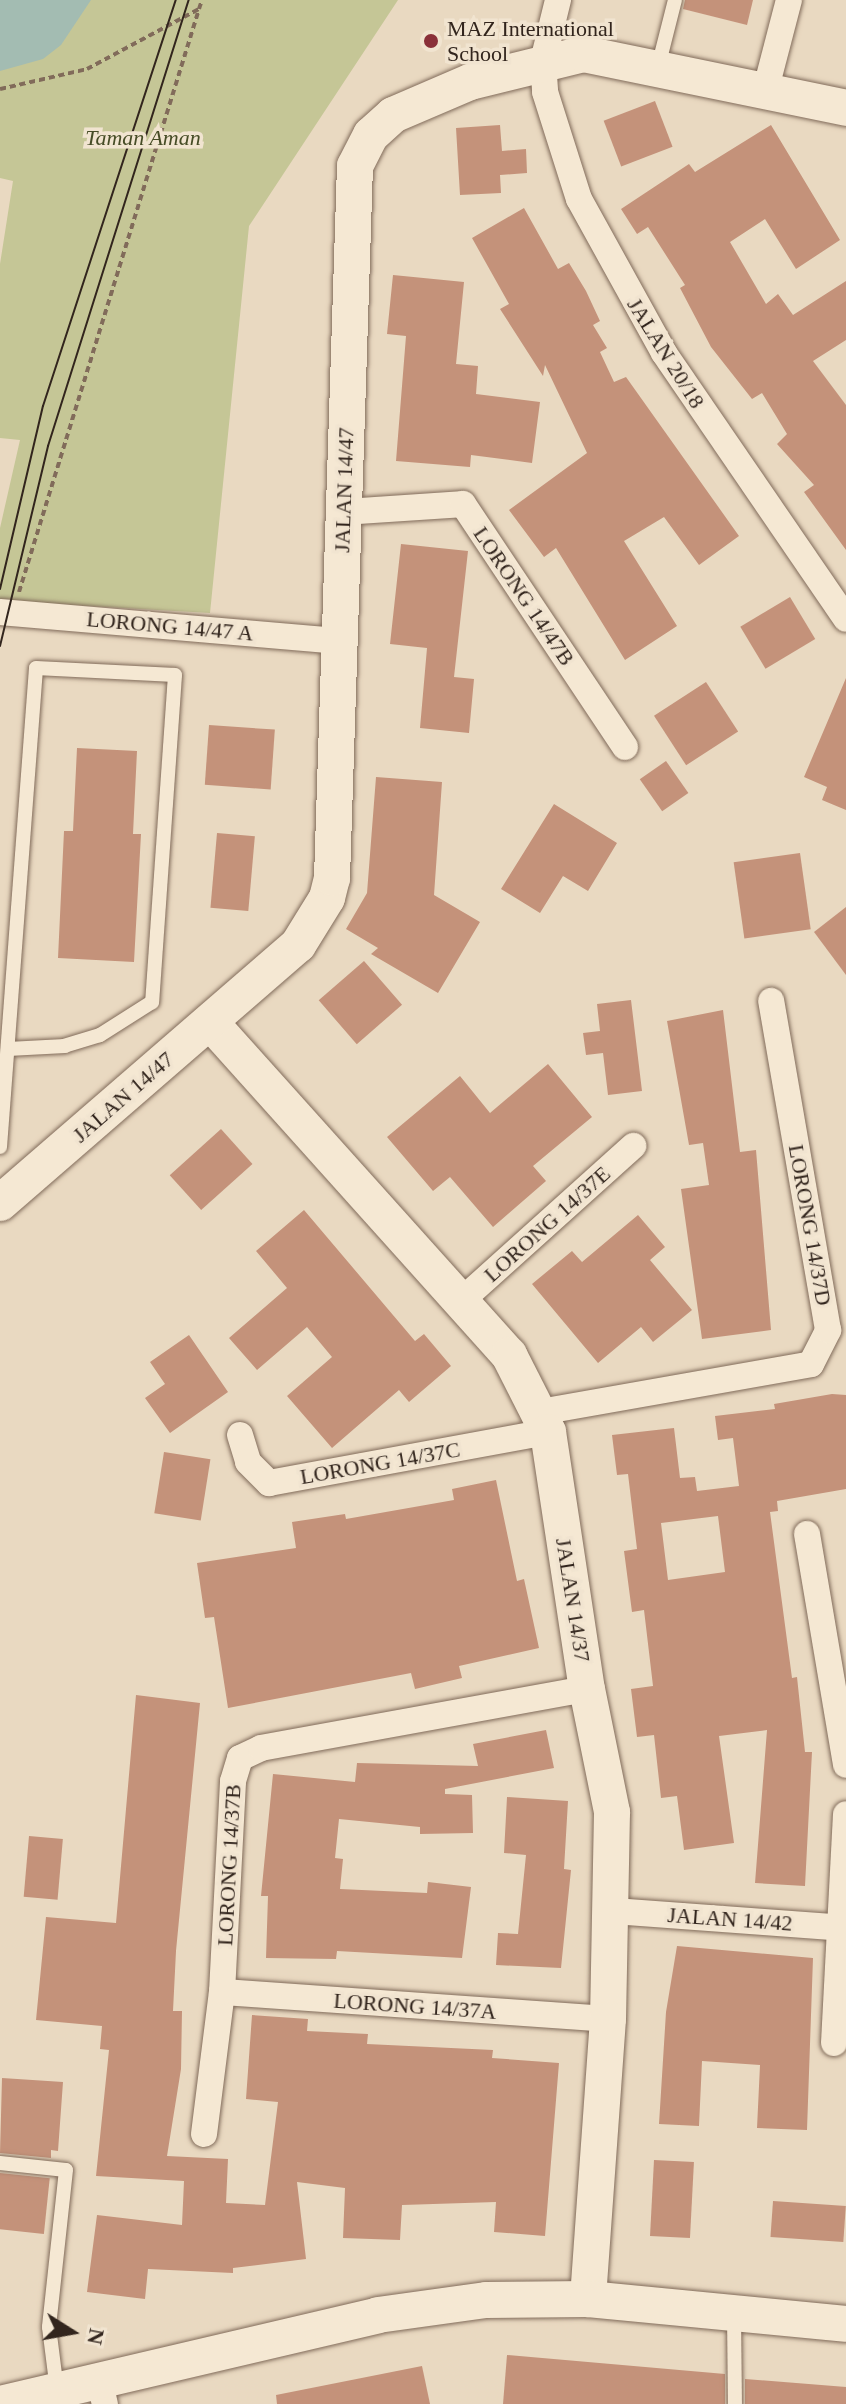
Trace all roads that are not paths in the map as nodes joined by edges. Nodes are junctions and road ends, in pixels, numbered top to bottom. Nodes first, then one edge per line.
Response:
1 (558, 0) edge
2 (675, 0) edge
3 (789, 0) edge
4 (543, 61) junction
5 (658, 67) junction
6 (765, 92) junction
7 (846, 108) edge
8 (344, 512) junction
9 (6, 613) edge
10 (846, 619) edge
11 (340, 641) junction
12 (625, 747) dead end
13 (771, 1001) dead end
14 (210, 1022) junction
15 (8, 1049) junction
16 (633, 1146) dead end
17 (0, 1147) edge
18 (4, 1191) edge
19 (461, 1301) junction
20 (544, 1422) junction
21 (240, 1435) dead end
22 (807, 1534) dead end
23 (587, 1689) junction
24 (846, 1765) edge
25 (846, 1814) edge
26 (613, 1911) junction
27 (843, 1927) edge
28 (222, 1992) junction
29 (608, 2019) junction
30 (834, 2043) dead end
31 (204, 2134) dead end
32 (0, 2163) edge
33 (588, 2299) junction
34 (734, 2313) junction
35 (846, 2324) edge
36 (57, 2392) junction
37 (102, 2394) edge
38 (0, 2404) edge
39 (735, 2404) edge

1 - 4 street
2 - 5 lane
3 - 6 street
4 - 5 street, JALAN 14/47
4 - 8 street, JALAN 14/47
4 - 10 street, JALAN 20/18
5 - 6 street, JALAN 14/47
6 - 7 street, JALAN 14/47
8 - 11 street, JALAN 14/47
8 - 12 street, LORONG 14/47B
9 - 11 street, LORONG 14/47 A
11 - 14 street, JALAN 14/47
13 - 20 street, LORONG 14/37D
14 - 18 street, JALAN 14/47
14 - 19 street, JALAN 14/37
15 - 15 lane
15 - 17 lane
16 - 19 street, LORONG 14/37E
19 - 20 street, JALAN 14/37
20 - 21 street, LORONG 14/37C
20 - 23 street, JALAN 14/37
22 - 24 street
23 - 26 street, JALAN 14/37
23 - 28 street, LORONG 14/37B
25 - 27 street
26 - 27 street, JALAN 14/42
26 - 29 street, JALAN 14/37
27 - 30 street
28 - 29 street, LORONG 14/37A
28 - 31 street, LORONG 14/37B
29 - 33 street, JALAN 14/37
32 - 36 lane
33 - 34 street
33 - 37 street
34 - 35 street
34 - 39 lane
36 - 37 street
36 - 38 street

